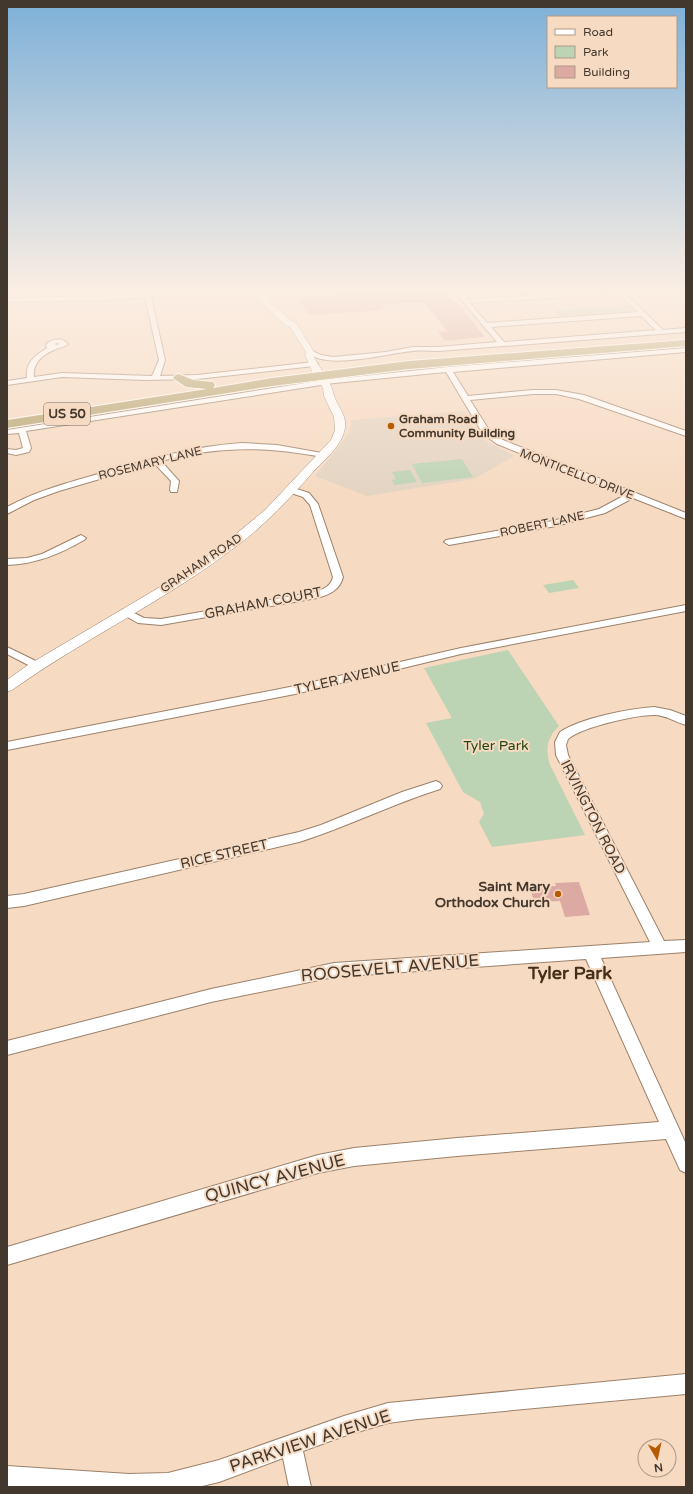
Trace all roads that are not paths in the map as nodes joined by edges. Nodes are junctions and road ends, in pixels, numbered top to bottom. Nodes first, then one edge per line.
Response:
1 (34, 361) edge
2 (162, 361) edge
3 (300, 361) edge
4 (311, 361) edge
5 (403, 361) edge
6 (454, 361) edge
7 (552, 361) edge
8 (288, 367) junction
9 (448, 369) junction
10 (319, 375) junction
11 (155, 378) junction
12 (179, 378) junction
13 (31, 379) junction
14 (7, 383) edge
15 (215, 384) junction
16 (250, 385) junction
17 (204, 392) junction
18 (235, 395) junction
19 (466, 398) junction
20 (7, 418) edge
21 (686, 423) edge
22 (7, 424) edge
23 (22, 430) junction
24 (675, 430) junction
25 (7, 432) edge
26 (686, 434) edge
27 (7, 451) edge
28 (322, 455) junction
29 (156, 460) junction
30 (174, 490) dead end
31 (291, 490) junction
32 (632, 495) junction
33 (7, 511) edge
34 (686, 516) edge
35 (81, 538) dead end
36 (449, 542) dead end
37 (7, 562) edge
38 (686, 608) edge
39 (126, 612) junction
40 (7, 650) edge
41 (38, 666) junction
42 (7, 688) edge
43 (686, 721) edge
44 (7, 746) edge
45 (436, 786) dead end
46 (7, 902) edge
47 (686, 946) edge
48 (660, 947) junction
49 (591, 953) junction
50 (7, 1048) edge
51 (671, 1130) junction
52 (686, 1164) edge
53 (7, 1256) edge
54 (686, 1384) edge
55 (291, 1445) junction
56 (7, 1477) edge
57 (300, 1487) edge

1 - 13 street
2 - 11 street
3 - 8 street
4 - 10 street, GRAHAM ROAD
5 - 10 highway, US 50
6 - 10 highway, US 50
7 - 9 street
8 - 10 street
8 - 12 street
9 - 10 street
9 - 19 street, MONTICELLO DRIVE
10 - 15 highway, US 50
10 - 16 highway, US 50
10 - 18 street
10 - 28 street, GRAHAM ROAD
11 - 12 street
11 - 13 street
12 - 15 highway
13 - 14 street
15 - 20 highway, US 50
16 - 17 highway, US 50
16 - 18 highway
17 - 18 highway
17 - 22 highway, US 50
18 - 23 street
19 - 24 street
19 - 32 street, MONTICELLO DRIVE
21 - 24 street
23 - 25 street
23 - 27 street
24 - 26 street
28 - 29 street, ROSEMARY LANE
28 - 31 street, GRAHAM ROAD
29 - 30 street
29 - 33 street, ROSEMARY LANE
31 - 39 street, GRAHAM ROAD
31 - 39 street, GRAHAM COURT
32 - 34 street, MONTICELLO DRIVE
32 - 36 street, ROBERT LANE
35 - 37 street
38 - 44 street, TYLER AVENUE
39 - 41 street, GRAHAM ROAD
40 - 41 street
41 - 42 street, GRAHAM ROAD
43 - 48 street, IRVINGTON ROAD
45 - 46 street, RICE STREET
47 - 48 street, ROOSEVELT AVENUE
48 - 49 street, ROOSEVELT AVENUE
49 - 50 street, ROOSEVELT AVENUE
49 - 51 street
51 - 52 street
51 - 53 street, QUINCY AVENUE
54 - 55 street, PARKVIEW AVENUE
55 - 56 street, PARKVIEW AVENUE
55 - 57 street

